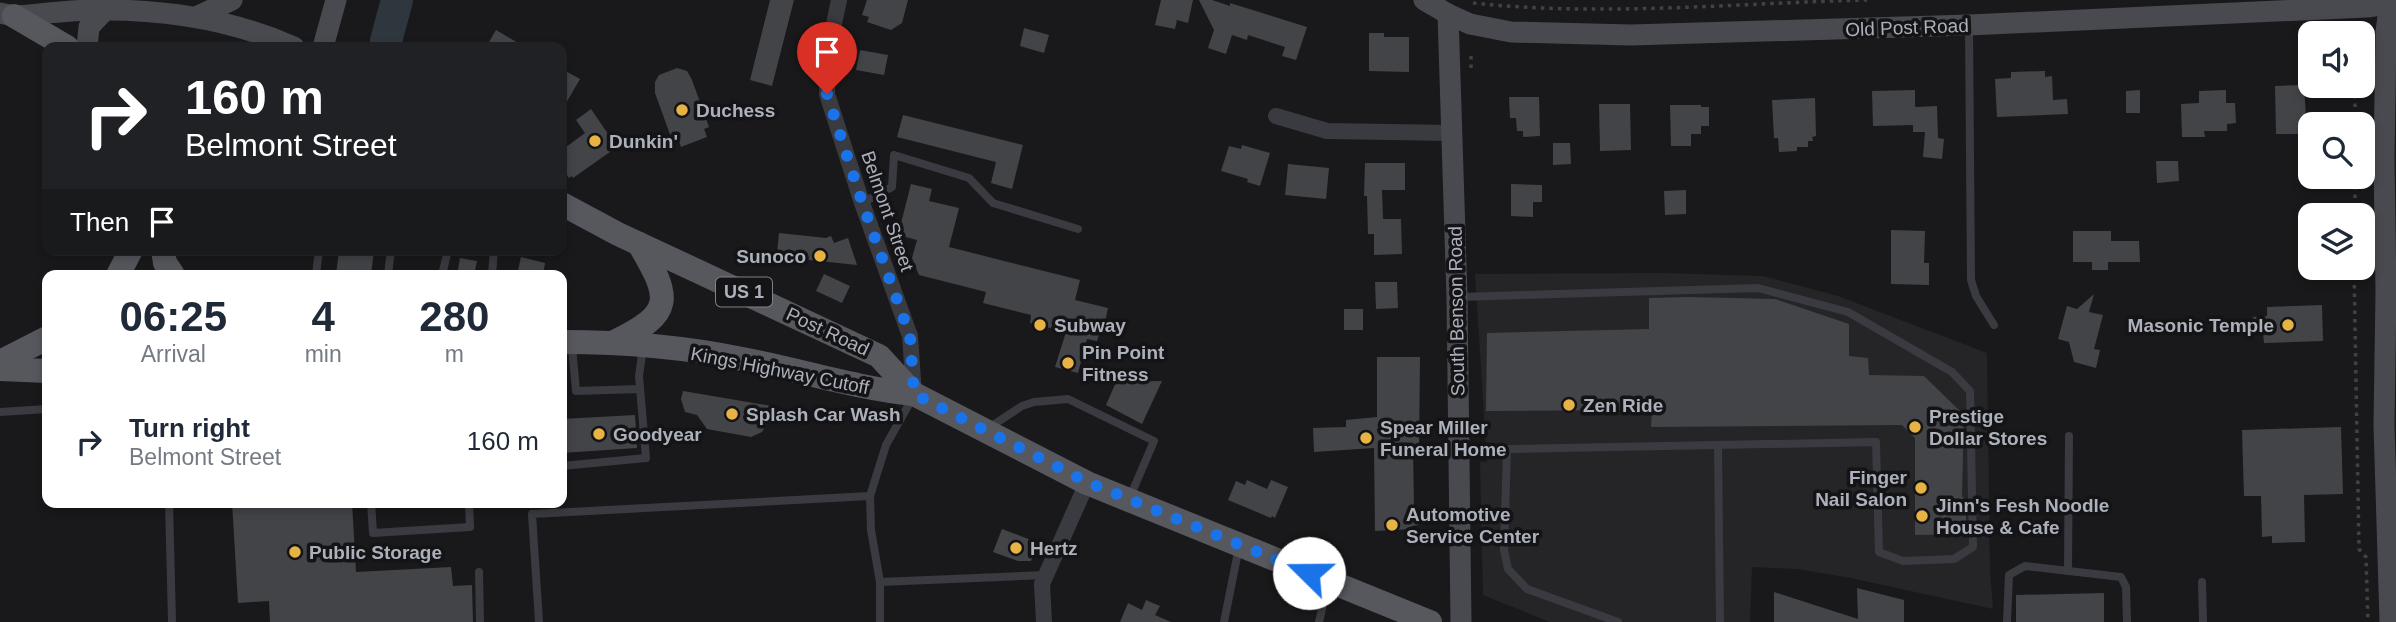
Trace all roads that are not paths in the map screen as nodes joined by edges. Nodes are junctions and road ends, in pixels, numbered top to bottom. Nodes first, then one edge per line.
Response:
1 (232, 0) edge
2 (336, 0) edge
3 (839, 0) edge
4 (1424, 0) edge
5 (2392, 2) edge
6 (1447, 7) edge
7 (105, 10) junction
8 (5, 17) edge
9 (196, 18) junction
10 (1969, 25) junction
11 (57, 42) edge
12 (88, 42) edge
13 (281, 42) edge
14 (324, 42) edge
15 (1276, 116) dead end
16 (1452, 133) junction
17 (2390, 159) edge
18 (862, 202) junction
19 (567, 207) edge
20 (1078, 229) dead end
21 (639, 244) junction
22 (1457, 297) junction
23 (1994, 325) dead end
24 (42, 341) edge
25 (567, 342) edge
26 (614, 342) junction
27 (643, 346) junction
28 (0, 362) edge
29 (0, 369) edge
30 (42, 371) edge
31 (2390, 376) edge
32 (640, 389) junction
33 (914, 394) junction
34 (42, 409) edge
35 (0, 411) edge
36 (986, 430) junction
37 (2069, 436) dead end
38 (1718, 445) junction
39 (1507, 449) junction
40 (1458, 450) junction
41 (567, 466) edge
42 (1087, 482) junction
43 (870, 496) junction
44 (1129, 500) junction
45 (169, 508) edge
46 (371, 508) edge
47 (469, 508) edge
48 (2391, 511) edge
49 (1239, 545) junction
50 (2068, 571) junction
51 (479, 572) dead end
52 (1046, 575) junction
53 (1328, 581) junction
54 (880, 582) junction
55 (2202, 582) dead end
56 (172, 622) edge
57 (480, 622) edge
58 (539, 622) edge
59 (880, 622) edge
60 (1044, 622) edge
61 (1224, 622) edge
62 (1319, 622) edge
63 (1430, 622) edge
64 (1461, 622) edge
65 (1618, 622) edge
66 (1720, 622) edge
67 (2007, 622) edge
68 (2127, 622) edge
69 (2203, 622) edge
70 (2390, 622) edge

1 - 9 street
2 - 14 street
3 - 18 street, Belmont Street
4 - 6 street, Old Post Road
5 - 10 street, Old Post Road
5 - 17 street
6 - 10 street, Old Post Road
6 - 16 street, South Benson Road
7 - 8 street
7 - 9 street
7 - 12 street
8 - 11 main road
9 - 13 street
10 - 23 lane
15 - 16 street
16 - 22 street, South Benson Road
17 - 31 street
18 - 20 lane
18 - 33 street, Belmont Street
19 - 21 main road, Post Road / US 1
21 - 26 main road
21 - 33 main road, Post Road / US 1
22 - 38 lane
22 - 40 street, South Benson Road
24 - 28 main road
25 - 26 main road, Kings Highway Cutoff / US 1
25 - 32 lane
26 - 27 main road, Kings Highway Cutoff / US 1
27 - 32 lane
27 - 33 main road, Kings Highway Cutoff / US 1
29 - 30 main road
31 - 48 street
32 - 41 lane
33 - 36 main road, Post Road / US 1
33 - 43 lane
34 - 35 lane
36 - 42 main road, Post Road / US 1
36 - 44 lane
37 - 50 lane
38 - 39 lane
38 - 66 lane
39 - 40 lane
39 - 65 lane
40 - 64 street, South Benson Road
42 - 44 main road, Post Road / US 1
42 - 52 street
43 - 54 lane
43 - 58 lane
44 - 49 main road, Post Road / US 1
45 - 56 lane
46 - 47 lane
48 - 70 street
49 - 53 main road, Post Road / US 1
49 - 61 lane
50 - 67 lane
50 - 68 lane
51 - 57 lane
52 - 54 lane
52 - 60 street
53 - 62 lane
53 - 63 main road, Post Road / US 1
54 - 59 lane
55 - 69 lane

